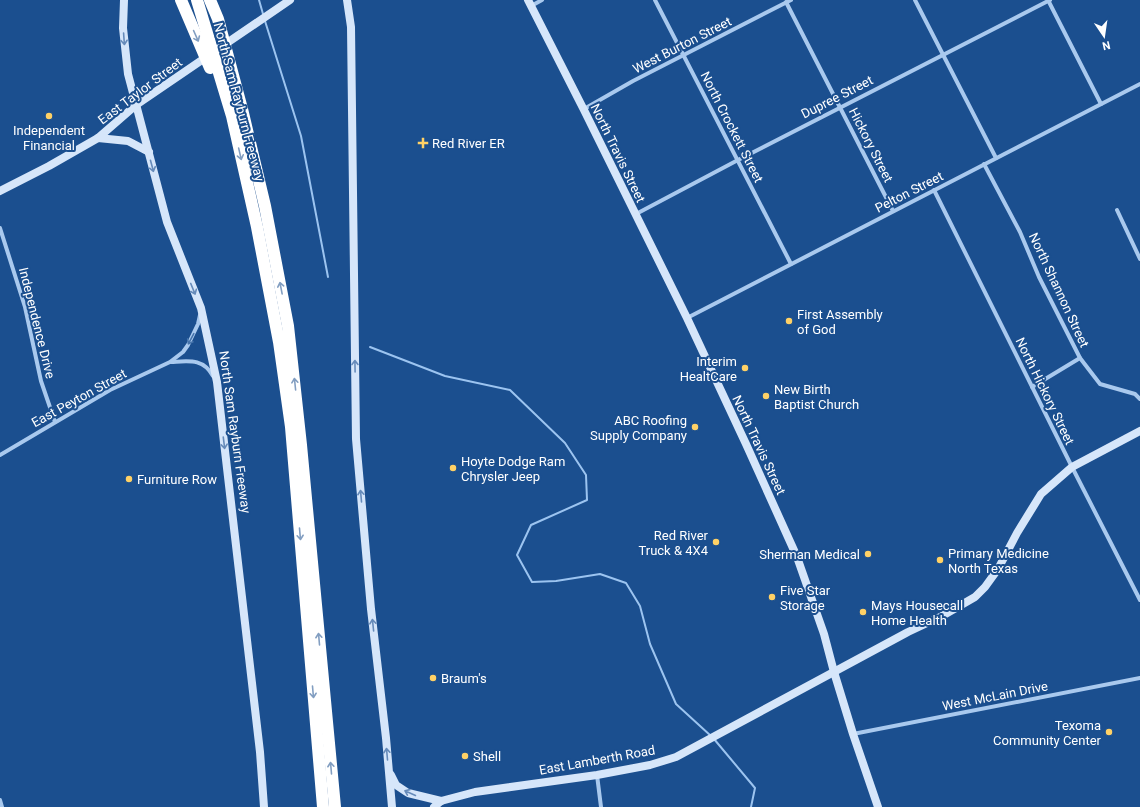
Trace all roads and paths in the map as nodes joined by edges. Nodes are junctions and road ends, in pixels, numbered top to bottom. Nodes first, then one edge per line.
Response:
1 (124, 0) edge
2 (181, 0) edge
3 (197, 0) edge
4 (210, 0) edge
5 (290, 0) edge
6 (347, 0) edge
7 (542, 0) edge
8 (655, 0) edge
9 (791, 0) edge
10 (915, 0) edge
11 (1049, 0) edge
12 (786, 2) junction
13 (529, 3) edge
14 (943, 54) junction
15 (685, 55) junction
16 (1140, 84) edge
17 (1101, 104) junction
18 (136, 105) junction
19 (840, 107) junction
20 (584, 110) junction
21 (232, 116) junction
22 (98, 138) junction
23 (149, 152) junction
24 (996, 158) junction
25 (738, 160) junction
26 (984, 164) junction
27 (934, 190) junction
28 (0, 191) edge
29 (1117, 210) dead end
30 (893, 211) junction
31 (635, 214) junction
32 (0, 228) edge
33 (1140, 259) edge
34 (791, 264) junction
35 (201, 308) junction
36 (687, 318) junction
37 (1080, 358) junction
38 (170, 362) junction
39 (217, 382) junction
40 (1032, 387) junction
41 (1140, 399) edge
42 (55, 422) junction
43 (1140, 431) edge
44 (0, 455) edge
45 (1072, 467) junction
46 (1140, 600) edge
47 (834, 672) junction
48 (1140, 678) edge
49 (853, 734) junction
50 (389, 771) junction
51 (597, 775) junction
52 (0, 800) edge
53 (441, 801) junction
54 (2, 807) edge
55 (264, 807) edge
56 (323, 807) edge
57 (335, 807) edge
58 (392, 807) edge
59 (434, 807) edge
60 (601, 807) edge
61 (878, 807) edge

1 -> 18 main road, North Sam Rayburn Freeway
2 -> 21 highway
3 - 21 highway, North Sam Rayburn Freeway
57 -> 4 highway, North Sam Rayburn Freeway
5 - 18 main road, East Taylor Street
50 -> 6 main road
7 - 13 street
8 - 15 street, North Crockett Street
9 - 12 street, West Burton Street
10 - 14 street
11 - 14 street, Dupree Street
11 - 17 street
12 - 15 street, West Burton Street
12 - 19 street, Hickory Street
13 - 20 main road, North Travis Street
14 - 19 street, Dupree Street
14 - 24 street
15 - 20 street, West Burton Street
15 - 25 street, North Crockett Street
16 - 17 street, Pelton Street
17 - 24 street, Pelton Street
18 - 22 main road, East Taylor Street
18 - 23 main road, North Sam Rayburn Freeway
19 - 25 street, Dupree Street
19 - 30 street, Hickory Street
20 - 31 main road, North Travis Street
21 -> 56 highway, North Sam Rayburn Freeway
22 - 23 main road
22 - 28 main road, East Taylor Street
23 -> 35 main road, North Sam Rayburn Freeway
24 - 26 street, Pelton Street
25 - 31 street, Dupree Street
25 - 34 street, North Crockett Street
26 - 27 street, Pelton Street
26 - 37 street, North Shannon Street
27 - 30 street, Pelton Street
27 - 40 street, North Hickory Street
29 - 33 street
30 - 34 street, Pelton Street
31 - 36 main road, North Travis Street
32 - 42 street, Independence Drive
34 - 36 street, Pelton Street
35 -> 38 street, East Peyton Street
35 - 39 main road, North Sam Rayburn Freeway
36 - 47 main road, North Travis Street
37 - 40 street
37 - 41 street, North Shannon Street
38 - 39 street, East Peyton Street
38 - 42 street, East Peyton Street
39 -> 55 main road, North Sam Rayburn Freeway
40 - 45 street, North Hickory Street
42 - 44 street, East Peyton Street
43 - 45 main road, East Lamberth Road
45 - 46 street, North Hickory Street
45 - 47 main road, East Lamberth Road
47 - 49 main road, North Travis Street
47 - 51 main road, East Lamberth Road
48 - 49 street, West McLain Drive
49 - 61 main road, North Travis Street
53 -> 50 main road
50 - 58 main road
51 - 53 main road, East Lamberth Road
51 - 60 street
52 - 54 street
53 - 59 main road

